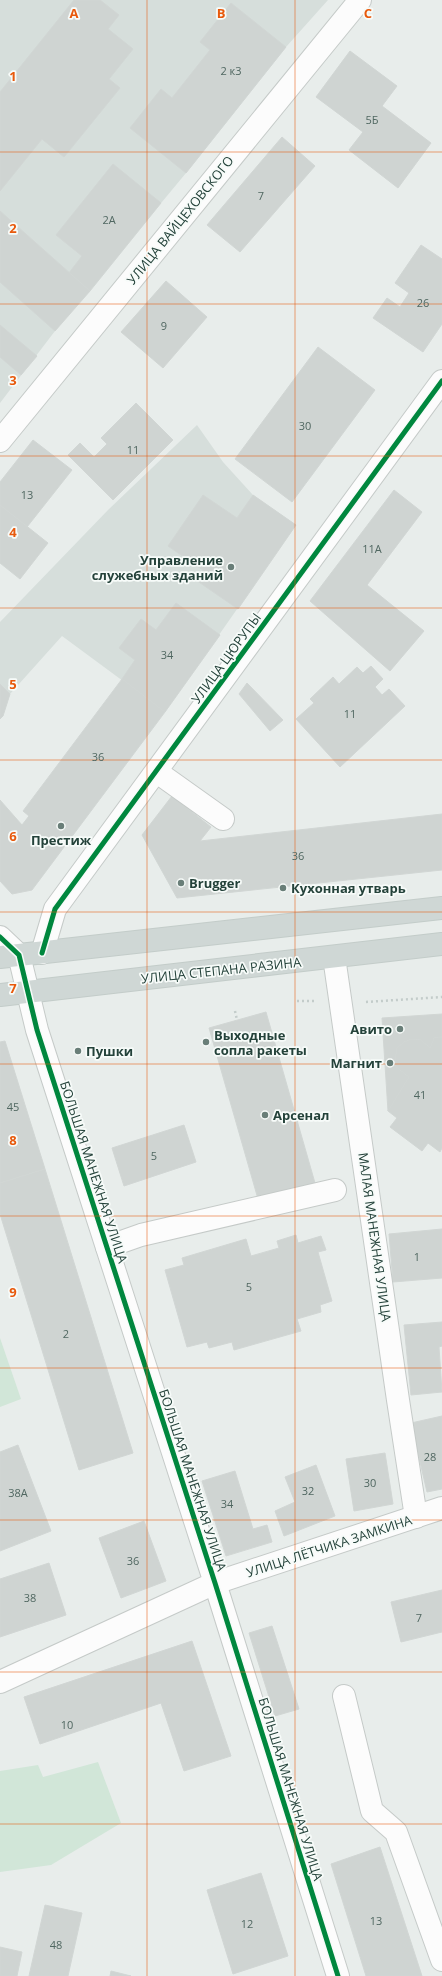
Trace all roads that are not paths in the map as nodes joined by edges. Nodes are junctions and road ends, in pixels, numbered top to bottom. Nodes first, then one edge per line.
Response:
1 (360, 0) edge
2 (442, 381) edge
3 (0, 441) edge
4 (157, 772) junction
5 (223, 819) dead end
6 (442, 908) edge
7 (0, 937) edge
8 (442, 944) edge
9 (42, 953) junction
10 (9, 956) edge
11 (334, 957) junction
12 (26, 991) junction
13 (0, 995) edge
14 (335, 1190) dead end
15 (107, 1247) junction
16 (442, 1508) edge
17 (416, 1517) junction
18 (215, 1583) junction
19 (0, 1682) edge
20 (344, 1696) dead end
21 (442, 1960) edge
22 (338, 1976) edge

1 - 3 street, УЛИЦА ВАЙЦЕХОВСКОГО
2 - 4 street, УЛИЦА ЦЮРУПЫ
4 - 5 street
4 - 9 street, УЛИЦА ЦЮРУПЫ
6 - 9 main road
7 - 10 street
8 - 11 main road, УЛИЦА СТЕПАНА РАЗИНА
9 - 10 main road
10 - 12 street, БОЛЬШАЯ МАНЕЖНАЯ УЛИЦА
11 - 12 main road, УЛИЦА СТЕПАНА РАЗИНА
11 - 17 street, МАЛАЯ МАНЕЖНАЯ УЛИЦА
12 - 13 main road, УЛИЦА СТЕПАНА РАЗИНА
12 - 15 street, БОЛЬШАЯ МАНЕЖНАЯ УЛИЦА
14 - 15 street
15 - 18 street, БОЛЬШАЯ МАНЕЖНАЯ УЛИЦА
16 - 17 street, УЛИЦА ЛЁТЧИКА ЗАМКИНА
17 - 18 street, УЛИЦА ЛЁТЧИКА ЗАМКИНА
18 - 19 street, УЛИЦА ЛЁТЧИКА ЗАМКИНА
18 - 22 street, БОЛЬШАЯ МАНЕЖНАЯ УЛИЦА
20 - 21 street

